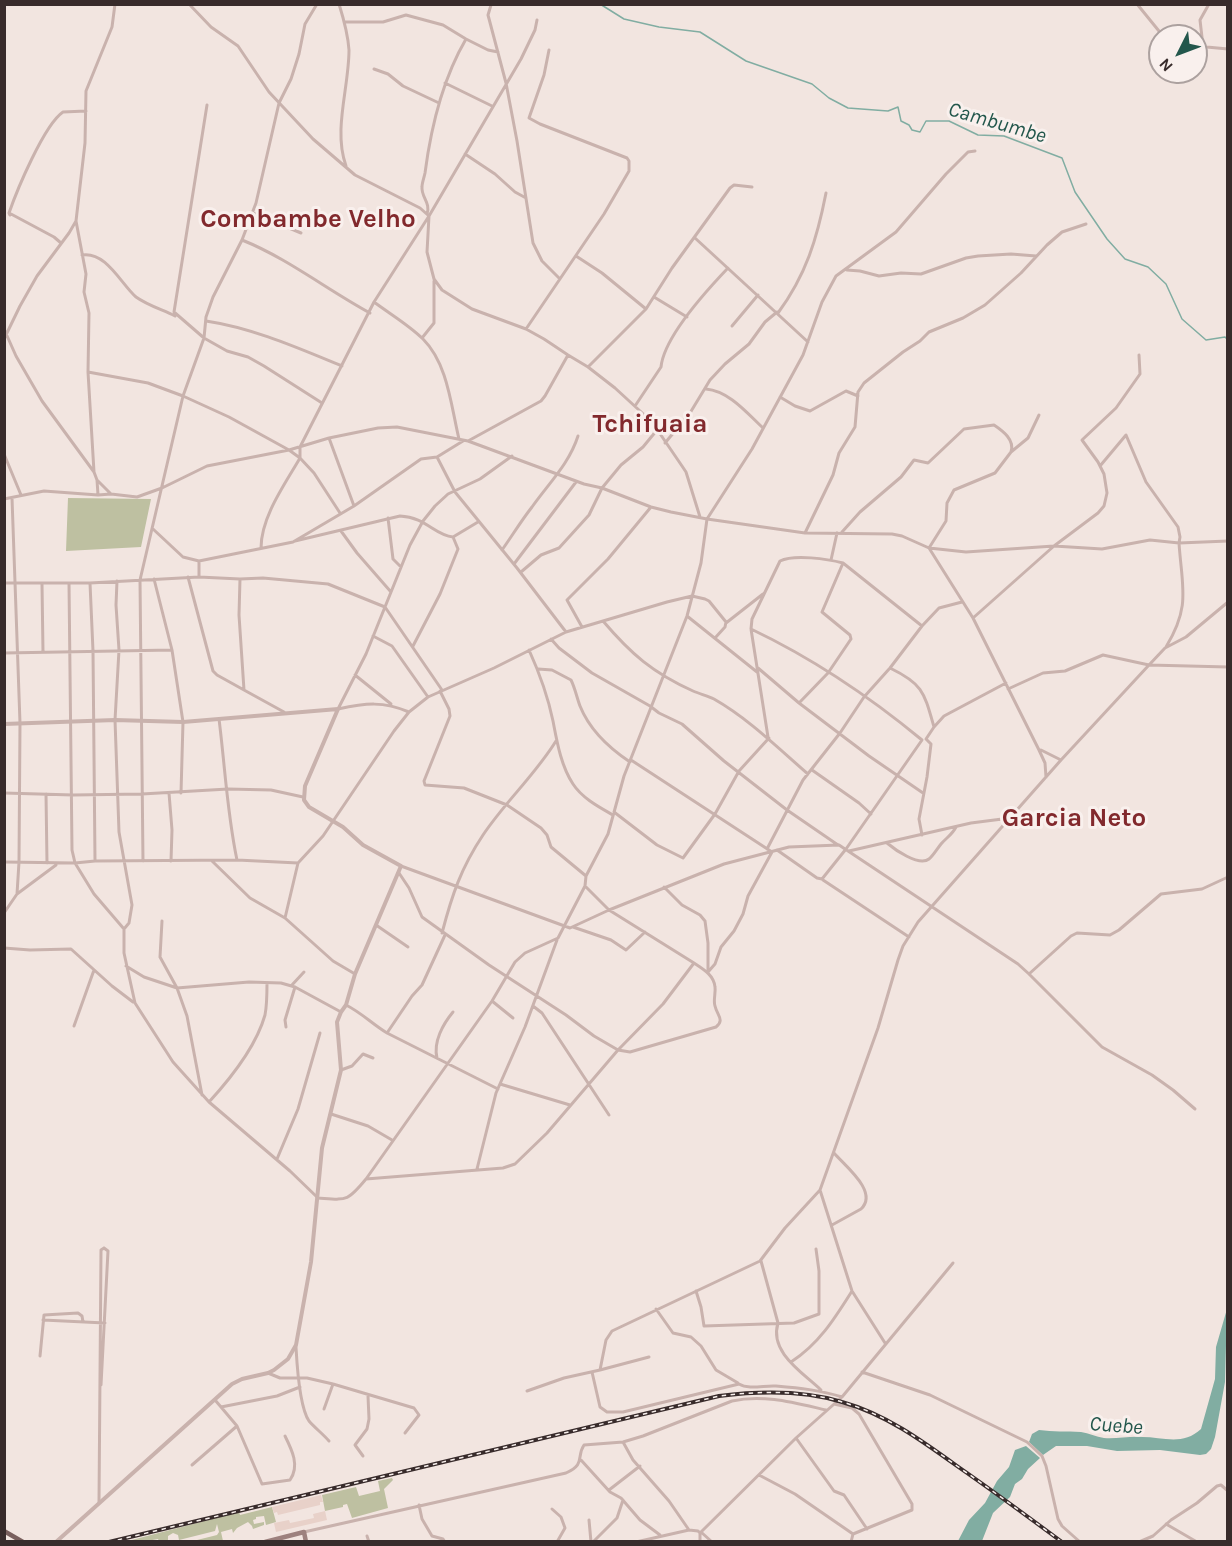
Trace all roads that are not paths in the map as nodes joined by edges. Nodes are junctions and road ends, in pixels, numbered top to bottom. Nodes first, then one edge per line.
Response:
1 (115, 4) edge
2 (189, 4) edge
3 (317, 4) edge
4 (339, 4) edge
5 (1137, 4) edge
6 (1209, 4) edge
7 (491, 5) edge
8 (537, 21) dead end
9 (345, 22) junction
10 (1153, 24) edge
11 (1200, 24) edge
12 (466, 39) junction
13 (1208, 47) edge
14 (1227, 49) edge
15 (549, 50) dead end
16 (498, 52) junction
17 (374, 69) dead end
18 (445, 83) junction
19 (506, 83) junction
20 (279, 103) junction
21 (439, 103) junction
22 (207, 105) dead end
23 (492, 106) junction
24 (86, 111) junction
25 (975, 151) dead end
26 (465, 154) junction
27 (346, 168) junction
28 (752, 187) dead end
29 (826, 193) dead end
30 (526, 198) junction
31 (252, 213) junction
32 (428, 215) junction
33 (76, 221) junction
34 (1086, 224) dead end
35 (301, 233) dead end
36 (695, 238) junction
37 (242, 240) junction
38 (61, 243) junction
39 (82, 255) junction
40 (576, 256) junction
41 (1036, 256) junction
42 (728, 268) junction
43 (845, 270) junction
44 (434, 279) junction
45 (560, 279) junction
46 (758, 295) junction
47 (654, 297) junction
48 (374, 302) junction
49 (646, 309) junction
50 (369, 313) junction
51 (777, 313) junction
52 (177, 317) junction
53 (687, 317) junction
54 (206, 321) junction
55 (732, 326) dead end
56 (4, 329) edge
57 (526, 329) junction
58 (8, 335) junction
59 (204, 338) junction
60 (422, 338) junction
61 (4, 339) edge
62 (808, 342) junction
63 (568, 355) junction
64 (1139, 355) dead end
65 (342, 366) junction
66 (588, 367) junction
67 (88, 372) junction
68 (704, 390) junction
69 (183, 396) junction
70 (780, 396) junction
71 (858, 396) junction
72 (323, 403) junction
73 (635, 406) junction
74 (1039, 416) dead end
75 (763, 428) junction
76 (657, 430) junction
77 (578, 436) dead end
78 (329, 438) junction
79 (461, 440) junction
80 (468, 441) junction
81 (665, 443) junction
82 (300, 447) junction
83 (289, 450) junction
84 (1011, 452) junction
85 (4, 454) edge
86 (512, 456) junction
87 (437, 457) junction
88 (300, 458) junction
89 (1100, 466) junction
90 (94, 472) junction
91 (558, 474) junction
92 (97, 480) junction
93 (577, 481) junction
94 (162, 488) junction
95 (602, 488) junction
96 (455, 492) junction
97 (111, 494) junction
98 (21, 495) junction
99 (98, 495) junction
100 (12, 498) junction
101 (4, 499) edge
102 (354, 506) junction
103 (651, 507) junction
104 (340, 513) junction
105 (700, 517) junction
106 (388, 518) junction
107 (707, 519) junction
108 (423, 521) junction
109 (478, 522) junction
110 (153, 528) junction
111 (341, 531) junction
112 (842, 532) junction
113 (805, 533) junction
114 (837, 533) junction
115 (453, 537) junction
116 (1227, 541) edge
117 (293, 542) junction
118 (1179, 543) junction
119 (1054, 546) junction
120 (261, 548) junction
121 (929, 548) junction
122 (502, 550) junction
123 (831, 560) junction
124 (199, 561) junction
125 (843, 563) junction
126 (514, 564) junction
127 (401, 567) junction
128 (520, 572) junction
129 (188, 577) junction
130 (199, 577) junction
131 (154, 579) junction
132 (240, 579) junction
133 (140, 580) junction
134 (117, 581) junction
135 (4, 583) edge
136 (90, 583) junction
137 (16, 584) junction
138 (42, 584) junction
139 (69, 584) junction
140 (391, 592) junction
141 (765, 592) junction
142 (692, 596) junction
143 (962, 602) junction
144 (1227, 602) edge
145 (385, 607) junction
146 (687, 616) junction
147 (973, 618) junction
148 (603, 621) junction
149 (726, 623) junction
150 (922, 626) junction
151 (582, 627) junction
152 (751, 629) junction
153 (566, 632) junction
154 (373, 636) junction
155 (715, 638) junction
156 (551, 639) junction
157 (413, 646) junction
158 (1165, 648) junction
159 (529, 649) junction
160 (119, 650) junction
161 (141, 650) junction
162 (172, 650) junction
163 (93, 651) junction
164 (4, 652) edge
165 (43, 652) junction
166 (70, 652) junction
167 (17, 653) junction
168 (1149, 665) junction
169 (1227, 667) edge
170 (890, 668) junction
171 (538, 669) junction
172 (757, 670) junction
173 (828, 673) junction
174 (355, 675) junction
175 (664, 676) junction
176 (1006, 683) junction
177 (1008, 689) junction
178 (243, 690) junction
179 (441, 690) junction
180 (428, 697) junction
181 (864, 697) junction
182 (799, 703) junction
183 (392, 705) junction
184 (650, 706) junction
185 (339, 709) junction
186 (409, 712) junction
187 (285, 713) junction
188 (219, 718) junction
189 (115, 720) junction
190 (93, 721) junction
191 (142, 721) junction
192 (70, 722) junction
193 (183, 722) junction
194 (20, 723) junction
195 (4, 724) edge
196 (934, 727) junction
197 (840, 733) junction
198 (768, 738) junction
199 (924, 739) junction
200 (556, 741) junction
201 (1040, 750) junction
202 (1061, 760) junction
203 (630, 761) junction
204 (812, 770) junction
205 (739, 771) junction
206 (808, 774) junction
207 (898, 775) junction
208 (1046, 779) junction
209 (228, 789) junction
210 (181, 792) junction
211 (4, 793) edge
212 (20, 793) junction
213 (119, 793) junction
214 (169, 793) junction
215 (923, 793) junction
216 (46, 794) junction
217 (95, 794) junction
218 (142, 794) junction
219 (73, 795) junction
220 (303, 797) junction
221 (507, 805) junction
222 (786, 810) junction
223 (614, 814) junction
224 (715, 814) junction
225 (871, 814) junction
226 (1012, 817) junction
227 (333, 822) junction
228 (956, 827) junction
229 (922, 835) junction
230 (887, 843) junction
231 (839, 845) junction
232 (767, 849) junction
233 (848, 850) junction
234 (775, 851) junction
235 (237, 860) junction
236 (95, 861) junction
237 (144, 861) junction
238 (171, 861) junction
239 (212, 861) junction
240 (4, 862) edge
241 (20, 862) junction
242 (123, 862) junction
243 (47, 863) junction
244 (75, 863) junction
245 (298, 863) junction
246 (57, 864) junction
247 (401, 866) junction
248 (399, 872) junction
249 (586, 876) junction
250 (1227, 877) edge
251 (822, 879) junction
252 (455, 885) junction
253 (585, 886) junction
254 (664, 888) junction
255 (17, 894) junction
256 (932, 906) junction
257 (609, 910) junction
258 (4, 913) edge
259 (285, 918) junction
260 (162, 921) dead end
261 (376, 925) junction
262 (564, 927) junction
263 (573, 927) junction
264 (124, 929) junction
265 (645, 932) junction
266 (444, 934) junction
267 (909, 937) junction
268 (558, 938) junction
269 (408, 947) dead end
270 (4, 948) edge
271 (694, 963) junction
272 (126, 966) junction
273 (94, 970) junction
274 (304, 972) dead end
275 (708, 972) junction
276 (355, 974) junction
277 (1029, 974) junction
278 (507, 976) junction
279 (267, 982) junction
280 (293, 987) junction
281 (177, 988) junction
282 (537, 996) junction
283 (492, 1001) junction
284 (135, 1003) junction
285 (346, 1005) junction
286 (533, 1006) junction
287 (341, 1012) junction
288 (453, 1012) dead end
289 (513, 1018) dead end
290 (74, 1026) dead end
291 (286, 1027) dead end
292 (320, 1033) dead end
293 (387, 1033) junction
294 (618, 1050) junction
295 (373, 1058) dead end
296 (437, 1058) junction
297 (447, 1065) junction
298 (341, 1070) junction
299 (500, 1084) junction
300 (588, 1084) junction
301 (498, 1089) junction
302 (202, 1095) junction
303 (209, 1102) junction
304 (570, 1105) junction
305 (1195, 1109) dead end
306 (331, 1114) junction
307 (609, 1115) dead end
308 (392, 1140) junction
309 (834, 1153) junction
310 (277, 1159) junction
311 (477, 1169) junction
312 (366, 1179) junction
313 (820, 1190) junction
314 (318, 1198) junction
315 (832, 1225) junction
316 (816, 1249) dead end
317 (760, 1261) junction
318 (953, 1263) dead end
319 (696, 1291) junction
320 (852, 1291) junction
321 (656, 1309) junction
322 (43, 1320) junction
323 (83, 1322) junction
324 (100, 1323) junction
325 (105, 1323) junction
326 (777, 1323) junction
327 (885, 1343) junction
328 (296, 1345) junction
329 (40, 1356) dead end
330 (649, 1357) dead end
331 (790, 1362) junction
332 (600, 1370) junction
333 (592, 1372) junction
334 (862, 1372) junction
335 (268, 1373) junction
336 (298, 1378) junction
337 (333, 1384) junction
338 (739, 1384) junction
339 (101, 1386) junction
340 (300, 1387) junction
341 (527, 1391) dead end
342 (822, 1391) junction
343 (368, 1396) junction
344 (842, 1397) junction
345 (215, 1400) junction
346 (834, 1404) junction
347 (221, 1407) junction
348 (324, 1409) dead end
349 (826, 1410) junction
350 (237, 1426) junction
351 (405, 1433) dead end
352 (285, 1436) dead end
353 (796, 1438) junction
354 (329, 1441) dead end
355 (623, 1442) junction
356 (363, 1456) dead end
357 (581, 1460) junction
358 (192, 1465) dead end
359 (640, 1466) junction
360 (759, 1474) junction
361 (609, 1490) junction
362 (1227, 1491) edge
363 (623, 1500) junction
364 (99, 1502) junction
365 (419, 1505) junction
366 (552, 1509) dead end
367 (589, 1520) dead end
368 (1166, 1524) junction
369 (867, 1529) junction
370 (689, 1530) junction
371 (4, 1531) edge
372 (304, 1532) junction
373 (701, 1533) junction
374 (853, 1534) junction
375 (660, 1535) junction
376 (367, 1536) dead end
377 (23, 1542) edge
378 (56, 1542) edge
379 (266, 1542) edge
380 (306, 1542) edge
381 (369, 1542) edge
382 (445, 1542) edge
383 (556, 1542) edge
384 (592, 1542) edge
385 (636, 1542) edge
386 (700, 1542) edge
387 (712, 1542) edge
388 (851, 1542) edge
389 (1080, 1542) edge
390 (1139, 1542) edge
391 (1197, 1542) edge

1 - 24 street
2 - 20 street
3 - 20 street
4 - 9 street
5 - 10 street
6 - 11 street
7 - 16 street
8 - 19 street
9 - 12 street
9 - 27 street
12 - 16 street
12 - 18 street
13 - 14 street
15 - 40 street
16 - 19 street
17 - 21 street
18 - 21 street
18 - 23 street
19 - 23 street
19 - 30 street
20 - 27 street
20 - 31 street
21 - 32 street
22 - 52 street
23 - 26 street
24 - 33 street
24 - 38 street
25 - 43 street
26 - 30 street
26 - 32 street
27 - 32 street
28 - 36 street
29 - 51 street
30 - 45 street
31 - 35 street
31 - 37 street
32 - 44 street
32 - 48 street
33 - 38 street
33 - 39 street
34 - 41 street
36 - 42 street
36 - 47 street
37 - 50 street
37 - 54 street
38 - 58 street
39 - 52 street
39 - 67 street
40 - 45 street
40 - 49 street
41 - 43 street
41 - 71 street
42 - 46 street
42 - 53 street
43 - 62 street
44 - 57 street
44 - 60 street
45 - 57 street
46 - 51 street
46 - 55 street
47 - 49 street
47 - 53 street
48 - 50 street
48 - 60 street
49 - 66 street
50 - 65 street
51 - 62 street
51 - 68 street
52 - 59 street
53 - 73 street
54 - 59 street
54 - 65 street
56 - 58 street
57 - 63 street
58 - 61 street
58 - 90 street
59 - 69 street
59 - 72 street
60 - 79 street
62 - 70 street
63 - 66 street
63 - 80 street
64 - 89 street
65 - 72 street
66 - 73 street
67 - 69 street
67 - 90 street
68 - 75 street
68 - 81 street
69 - 83 street
69 - 94 street
70 - 71 street
70 - 75 street
71 - 113 street
72 - 82 street
73 - 76 street
74 - 84 street
75 - 107 street
76 - 81 street
76 - 95 street
77 - 91 street
78 - 79 street
78 - 82 street
78 - 102 street
79 - 80 street
79 - 87 street
80 - 86 street
81 - 105 street
82 - 83 street
82 - 88 street
83 - 88 street
83 - 94 street
84 - 112 street
84 - 121 street
85 - 98 street
86 - 91 street
86 - 96 street
87 - 96 street
87 - 102 street
88 - 104 street
88 - 120 street
89 - 118 street
89 - 119 street
90 - 92 street
91 - 93 street
91 - 122 street
92 - 97 street
92 - 99 street
93 - 95 street
93 - 126 street
94 - 97 street
94 - 110 street
95 - 103 street
95 - 128 street
96 - 108 street
96 - 109 street
97 - 99 street
98 - 99 street
98 - 100 street
100 - 101 street
100 - 137 street
102 - 104 street
103 - 105 street
103 - 151 street
104 - 117 street
105 - 107 street
106 - 108 street
106 - 111 street
106 - 127 street
107 - 113 street
107 - 142 street
108 - 115 street
108 - 127 street
109 - 115 street
109 - 122 street
110 - 124 street
110 - 133 street
111 - 117 street
111 - 140 street
112 - 114 street
112 - 121 street
113 - 114 street
114 - 123 street
115 - 157 street
116 - 118 street
117 - 120 street
118 - 119 street
118 - 158 street
119 - 121 street
119 - 147 street
120 - 124 street
121 - 143 street
122 - 126 street
123 - 125 street
123 - 141 street
124 - 130 street
125 - 150 street
125 - 173 street
126 - 128 street
127 - 140 street
128 - 153 street
129 - 130 street
129 - 131 street
129 - 178 street
130 - 132 street
131 - 133 street
131 - 162 street
132 - 145 street
132 - 178 street
133 - 134 street
133 - 161 street
134 - 136 street
134 - 160 street
135 - 137 street
136 - 139 street
136 - 163 street
137 - 138 street
137 - 167 street
138 - 139 street
138 - 165 street
139 - 166 street
140 - 145 street
141 - 149 street
141 - 152 street
142 - 146 street
142 - 148 street
142 - 149 street
143 - 147 street
143 - 150 street
144 - 158 street
145 - 154 street
145 - 157 street
146 - 155 street
146 - 175 street
147 - 176 street
148 - 151 street
148 - 175 street
149 - 155 street
150 - 170 street
151 - 153 street
152 - 172 street
152 - 173 street
153 - 156 street
154 - 174 street
154 - 180 street
155 - 172 street
156 - 159 street
156 - 184 street
157 - 179 street
158 - 168 street
159 - 171 street
159 - 179 street
160 - 161 street
160 - 163 street
160 - 189 street
161 - 162 street
161 - 191 street
162 - 193 street
163 - 166 street
163 - 190 street
164 - 167 street
165 - 166 street
165 - 167 street
166 - 192 street
167 - 194 street
168 - 169 street
168 - 177 street
168 - 202 street
170 - 181 street
170 - 196 street
171 - 200 street
171 - 203 street
172 - 182 street
172 - 198 street
173 - 181 street
173 - 182 street
174 - 183 street
174 - 185 street
175 - 184 street
175 - 198 street
176 - 177 street
176 - 196 street
177 - 201 street
178 - 187 street
179 - 180 street
179 - 221 street
180 - 186 street
181 - 197 street
181 - 199 street
182 - 197 street
183 - 185 street
183 - 186 street
184 - 203 street
184 - 205 street
185 - 187 street
185 - 220 street
186 - 227 street
187 - 188 street
188 - 193 street
188 - 209 street
189 - 190 street
189 - 191 street
189 - 213 street
190 - 192 street
190 - 217 street
191 - 193 street
191 - 218 street
192 - 194 street
192 - 219 street
193 - 210 street
194 - 195 street
194 - 212 street
196 - 199 street
197 - 204 street
197 - 207 street
198 - 205 street
198 - 206 street
199 - 207 street
199 - 215 street
200 - 221 street
200 - 223 street
201 - 202 street
201 - 208 street
202 - 208 street
203 - 223 street
203 - 224 street
204 - 206 street
204 - 225 street
205 - 222 street
205 - 224 street
206 - 222 street
207 - 215 street
207 - 225 street
208 - 226 street
209 - 210 street
209 - 220 street
209 - 235 street
210 - 214 street
211 - 212 street
212 - 216 street
212 - 241 street
213 - 217 street
213 - 218 street
213 - 242 street
214 - 218 street
214 - 238 street
215 - 229 street
216 - 219 street
216 - 243 street
217 - 219 street
217 - 236 street
218 - 237 street
219 - 244 street
220 - 227 street
221 - 249 street
221 - 252 street
222 - 231 street
222 - 232 street
223 - 224 street
223 - 249 street
224 - 232 street
225 - 233 street
226 - 228 street
226 - 256 street
227 - 245 street
227 - 247 street
228 - 229 street
228 - 230 street
229 - 230 street
230 - 233 street
231 - 233 street
231 - 234 street
232 - 234 street
233 - 251 street
233 - 256 street
234 - 251 street
234 - 254 street
234 - 275 street
235 - 239 street
235 - 245 street
236 - 242 street
236 - 244 street
237 - 238 street
237 - 242 street
238 - 239 street
239 - 259 street
240 - 241 street
241 - 243 street
241 - 255 street
242 - 264 street
243 - 246 street
244 - 246 street
244 - 264 street
245 - 259 street
246 - 255 street
247 - 248 street
247 - 252 street
248 - 261 street
248 - 266 street
249 - 253 street
250 - 277 street
251 - 267 street
252 - 262 street
252 - 266 street
253 - 257 street
253 - 262 street
254 - 257 street
254 - 275 street
255 - 258 street
256 - 267 street
256 - 277 street
257 - 263 street
257 - 265 street
259 - 276 street
260 - 281 street
261 - 269 street
261 - 276 street
262 - 263 street
262 - 268 street
263 - 265 street
264 - 272 street
265 - 271 street
266 - 278 street
266 - 293 street
267 - 309 street
268 - 278 street
268 - 282 street
270 - 273 street
271 - 275 street
271 - 294 street
272 - 281 street
272 - 284 street
273 - 284 street
273 - 290 street
274 - 280 street
275 - 294 street
276 - 285 street
277 - 305 street
278 - 282 street
278 - 283 street
279 - 280 street
279 - 281 street
279 - 303 street
280 - 287 street
280 - 291 street
281 - 302 street
282 - 286 street
282 - 294 street
283 - 289 street
283 - 297 street
284 - 302 street
285 - 287 street
285 - 293 street
286 - 299 street
286 - 300 street
287 - 298 street
288 - 296 street
292 - 310 street
293 - 296 street
294 - 300 street
295 - 298 street
296 - 297 street
297 - 301 street
297 - 308 street
298 - 306 street
299 - 301 street
299 - 304 street
300 - 304 street
300 - 307 street
301 - 311 street
302 - 303 street
303 - 310 street
304 - 311 street
306 - 308 street
306 - 314 street
308 - 312 street
309 - 313 street
309 - 315 street
310 - 314 street
311 - 312 street
312 - 314 street
313 - 315 street
313 - 317 street
314 - 328 street
315 - 320 street
316 - 326 street
317 - 319 street
317 - 326 street
318 - 327 street
319 - 321 street
319 - 326 street
320 - 327 street
320 - 331 street
321 - 332 street
321 - 338 street
322 - 323 street
322 - 323 street
322 - 329 street
323 - 324 street
324 - 325 street
324 - 325 street
324 - 339 street
325 - 339 street
326 - 331 street
327 - 334 street
328 - 335 street
328 - 336 street
330 - 332 street
331 - 342 street
332 - 333 street
333 - 338 street
333 - 341 street
334 - 344 street
334 - 389 street
335 - 336 street
335 - 345 street
336 - 337 street
336 - 340 street
337 - 343 street
337 - 348 street
338 - 342 street
339 - 364 street
340 - 347 street
340 - 354 street
342 - 344 street
343 - 351 street
343 - 356 street
344 - 346 street
345 - 347 street
345 - 364 street
346 - 349 street
346 - 369 street
347 - 350 street
349 - 353 street
349 - 355 street
350 - 352 street
350 - 358 street
353 - 360 street
353 - 369 street
355 - 357 street
355 - 359 street
357 - 361 street
357 - 365 street
359 - 361 street
359 - 370 street
360 - 373 street
360 - 374 street
361 - 363 street
362 - 368 street
363 - 375 street
363 - 384 street
364 - 378 street
365 - 372 street
365 - 382 street
366 - 383 street
367 - 384 street
368 - 390 street
368 - 391 street
369 - 374 street
370 - 373 street
370 - 375 street
371 - 377 main road
372 - 379 main road
372 - 380 main road
373 - 386 street
373 - 387 street
374 - 388 street
375 - 385 street
376 - 381 street

